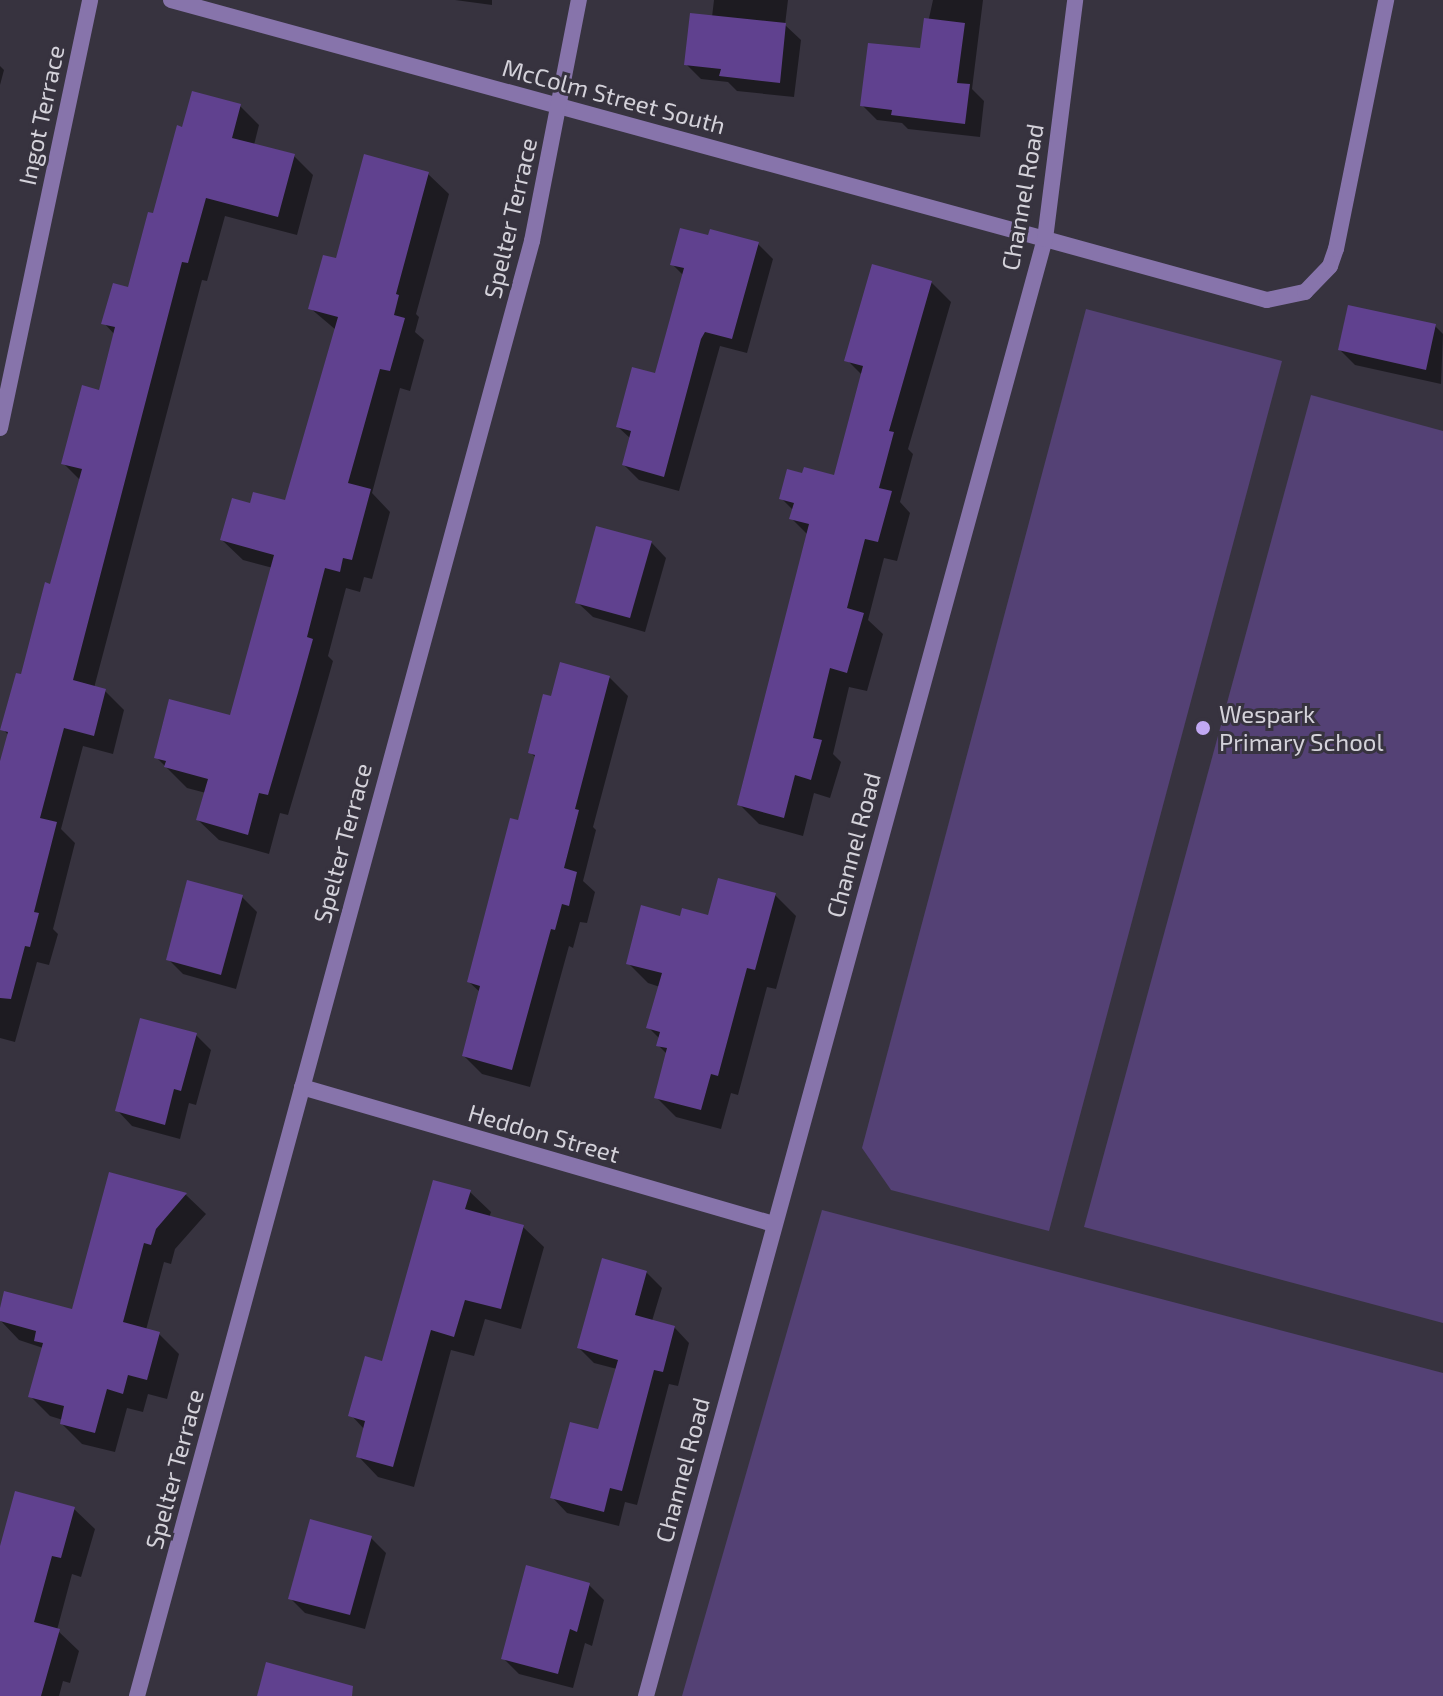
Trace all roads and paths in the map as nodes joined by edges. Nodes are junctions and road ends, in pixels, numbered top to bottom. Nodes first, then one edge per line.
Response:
1 (90, 0) edge
2 (171, 0) edge
3 (579, 0) edge
4 (1075, 0) edge
5 (1386, 0) edge
6 (561, 107) junction
7 (1045, 239) junction
8 (0, 428) edge
9 (302, 1087) junction
10 (773, 1224) junction
11 (137, 1696) edge
12 (646, 1696) edge

1 - 8 street, Ingot Terrace
2 - 6 street, McColm Street South
3 - 6 street, Spelter Terrace
4 - 7 street, Channel Road
5 - 7 street, McColm Street South
6 - 7 street, McColm Street South
6 - 9 street, Spelter Terrace
7 - 10 street, Channel Road
9 - 10 street, Heddon Street
9 - 11 street, Spelter Terrace
10 - 12 street, Channel Road

